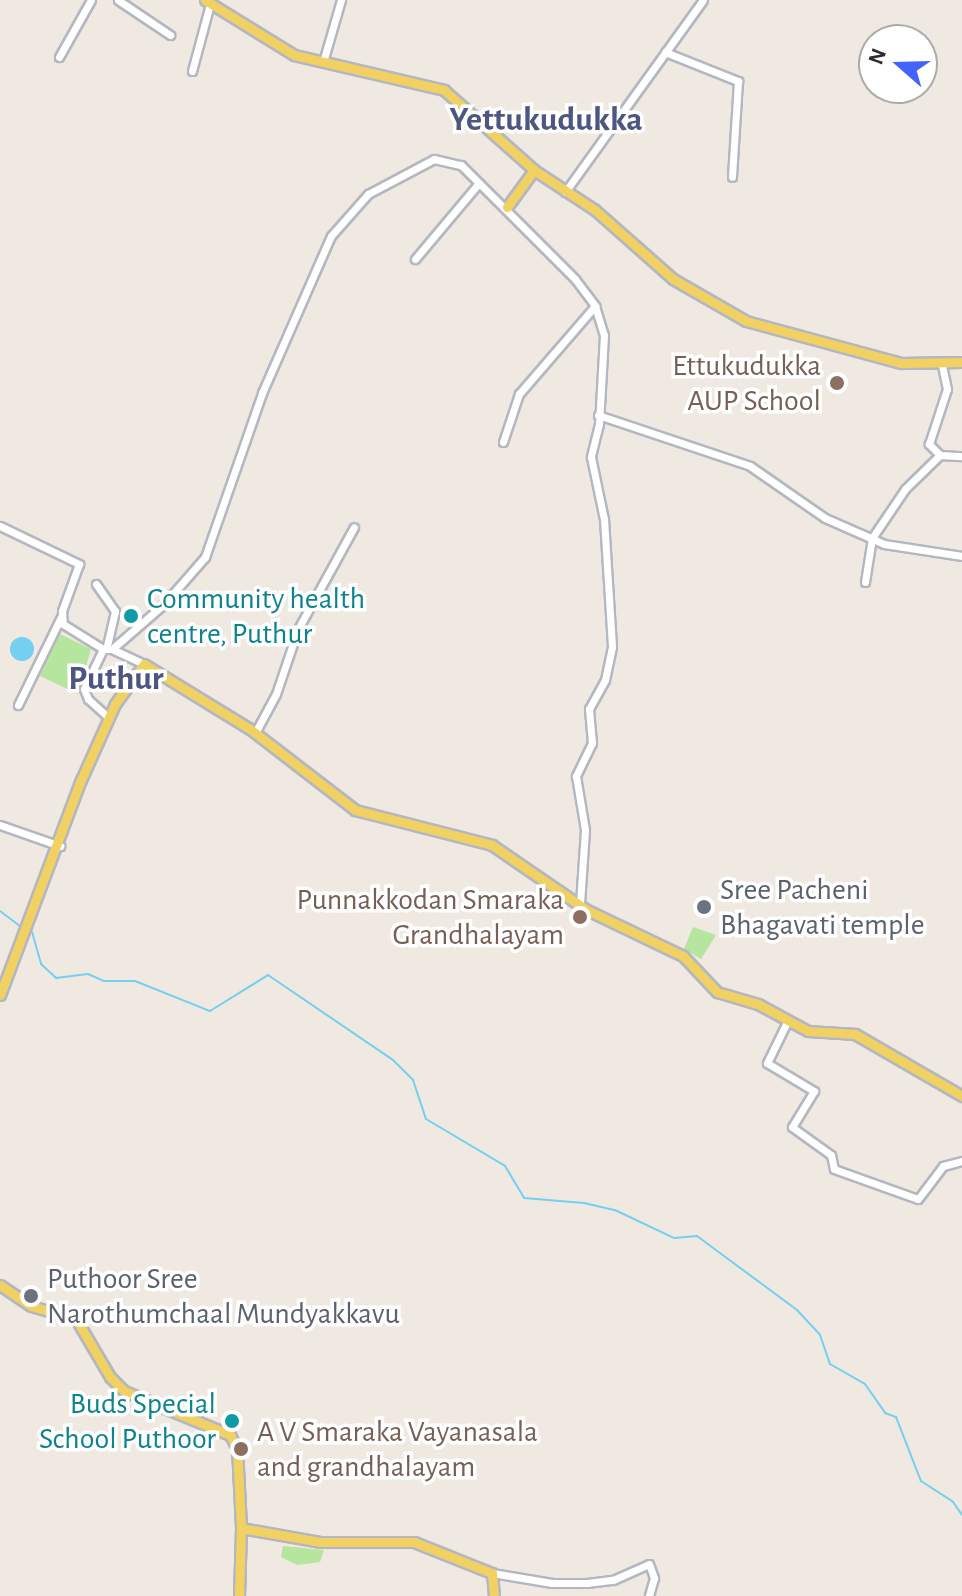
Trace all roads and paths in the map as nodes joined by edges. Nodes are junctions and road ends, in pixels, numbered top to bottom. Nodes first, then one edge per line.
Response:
1 (91, 0) edge
2 (118, 0) edge
3 (341, 0) edge
4 (699, 1) edge
5 (207, 2) edge
6 (170, 35) dead end
7 (665, 52) junction
8 (59, 57) dead end
9 (323, 62) junction
10 (192, 71) dead end
11 (534, 170) junction
12 (732, 177) dead end
13 (479, 183) junction
14 (565, 192) junction
15 (507, 207) junction
16 (415, 259) dead end
17 (595, 306) junction
18 (962, 362) edge
19 (942, 366) junction
20 (598, 415) junction
21 (503, 442) dead end
22 (940, 455) junction
23 (962, 456) edge
24 (0, 526) edge
25 (354, 527) dead end
26 (872, 538) junction
27 (962, 556) edge
28 (865, 582) dead end
29 (96, 584) dead end
30 (61, 617) junction
31 (107, 649) junction
32 (144, 664) junction
33 (18, 705) dead end
34 (109, 718) junction
35 (255, 733) junction
36 (0, 825) edge
37 (60, 846) junction
38 (580, 903) junction
39 (0, 995) edge
40 (788, 1020) junction
41 (962, 1096) edge
42 (962, 1161) edge
43 (0, 1285) edge
44 (241, 1528) junction
45 (492, 1573) junction
46 (239, 1596) edge
47 (494, 1596) edge
48 (649, 1596) edge

1 - 8 street
2 - 6 street
3 - 9 street
4 - 7 street
5 - 9 main road
5 - 10 street
7 - 12 street
7 - 14 street
9 - 11 main road
11 - 14 main road
11 - 15 main road
13 - 15 street
13 - 16 street
13 - 31 street
14 - 19 main road
15 - 17 street
17 - 20 street
17 - 21 street
18 - 19 main road
19 - 22 street
20 - 26 street
20 - 38 street
22 - 23 street
22 - 26 street
24 - 30 street
25 - 35 street
26 - 27 street
26 - 28 street
29 - 31 street
30 - 31 street
30 - 33 street
31 - 32 street
31 - 34 street
32 - 34 main road
32 - 35 main road
34 - 37 main road
35 - 38 main road
36 - 37 street
37 - 39 main road
38 - 40 main road
40 - 41 main road
40 - 42 street
43 - 44 main road
44 - 45 main road
44 - 46 main road
45 - 47 main road
45 - 48 street

